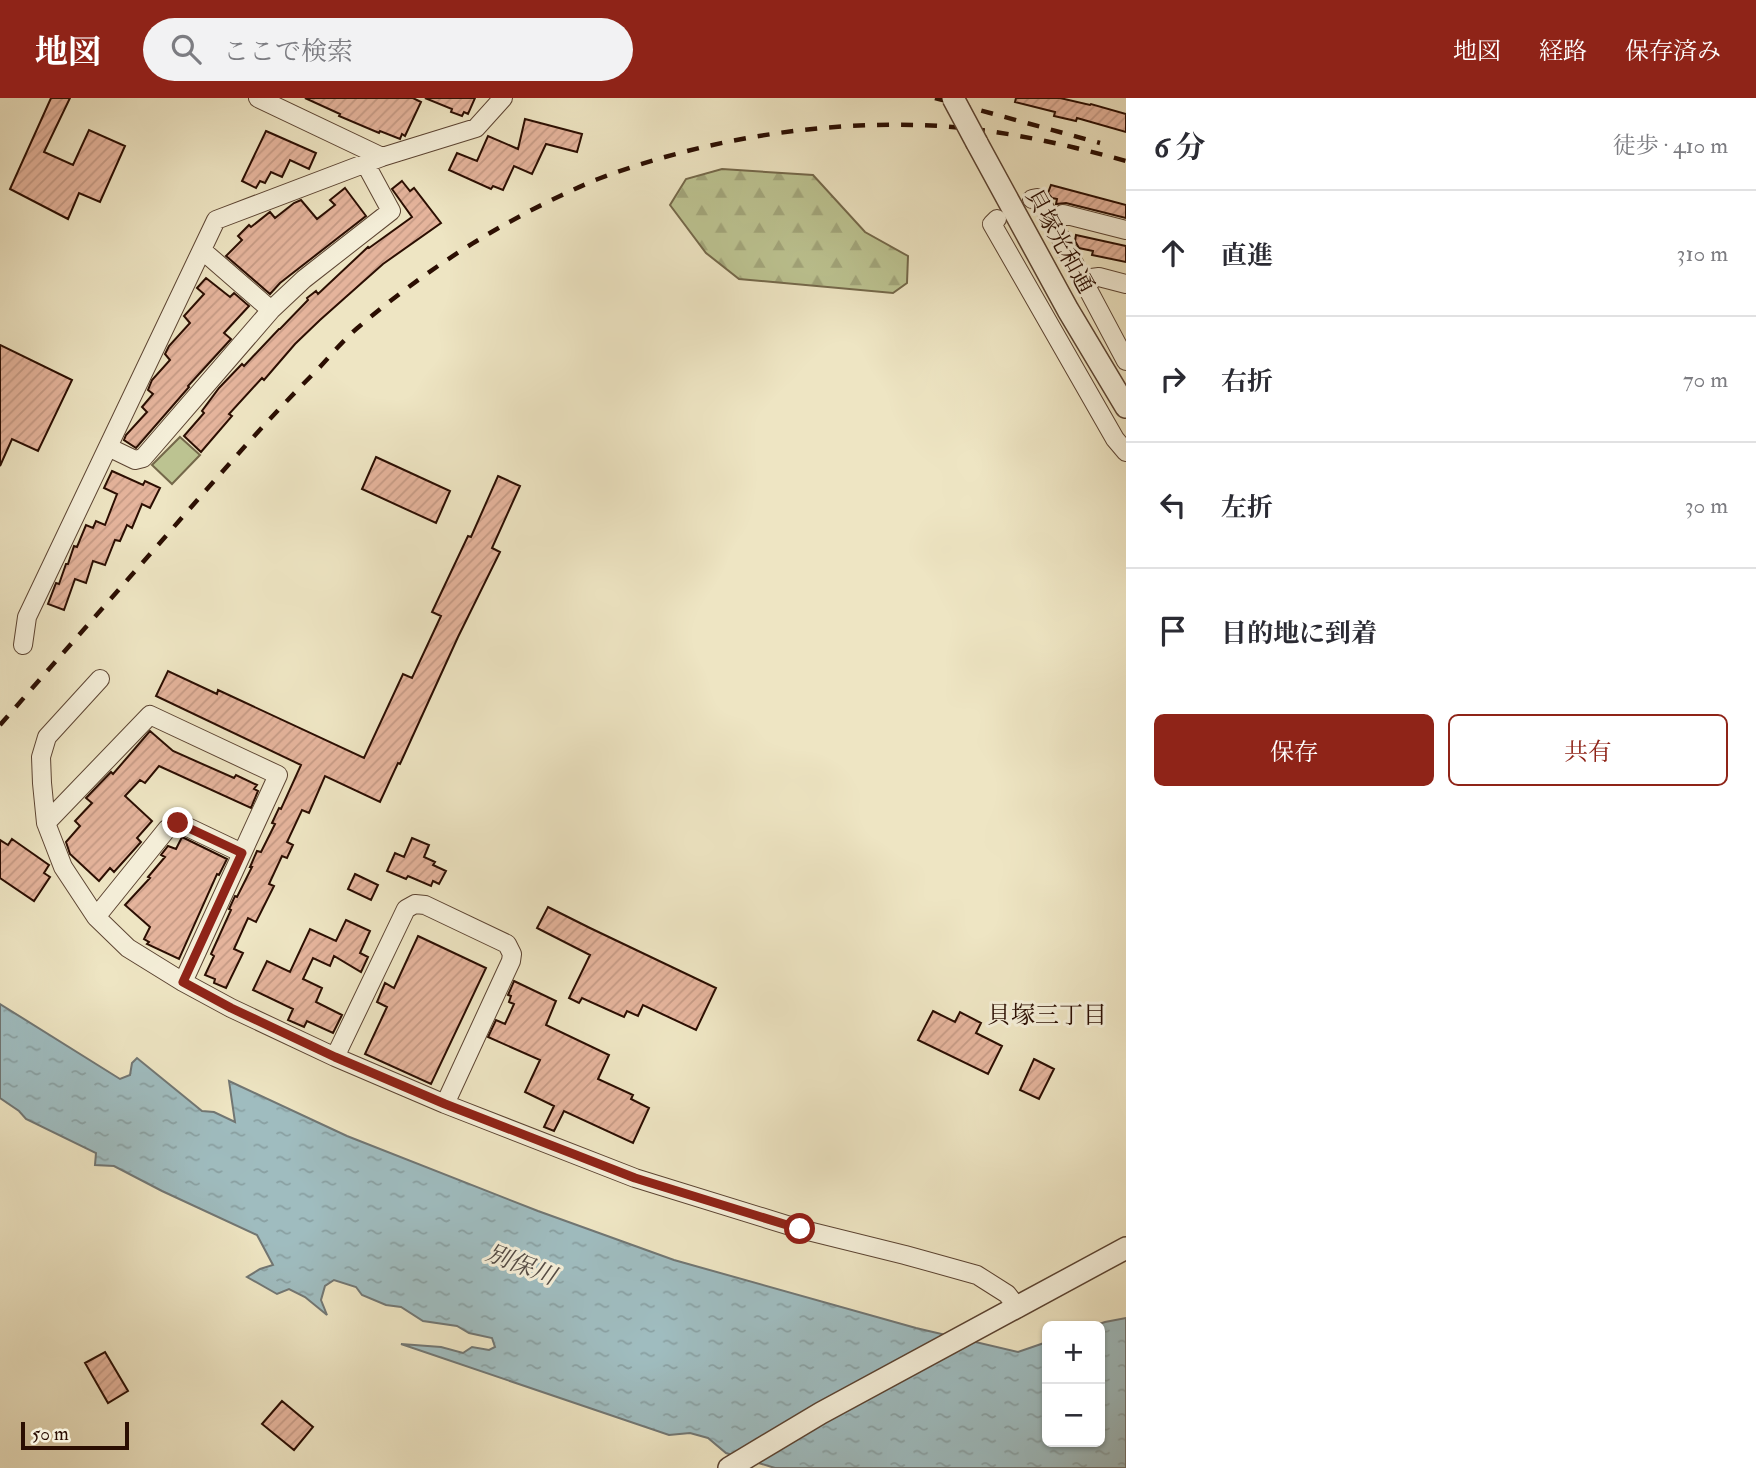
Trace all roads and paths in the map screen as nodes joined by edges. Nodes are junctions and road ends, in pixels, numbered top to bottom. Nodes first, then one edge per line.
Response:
1 (503, 98) edge
2 (953, 98) edge
3 (265, 99) edge
4 (374, 160) junction
5 (1032, 199) dead end
6 (997, 219) dead end
7 (1054, 226) junction
8 (1126, 230) edge
9 (203, 251) junction
10 (1084, 279) junction
11 (1126, 284) edge
12 (271, 310) junction
13 (1126, 361) edge
14 (1126, 407) edge
15 (108, 447) junction
16 (1126, 453) edge
17 (23, 645) dead end
18 (100, 679) dead end
19 (46, 823) junction
20 (242, 853) junction
21 (96, 917) junction
22 (183, 982) junction
23 (335, 1057) junction
24 (445, 1104) junction
25 (1126, 1248) edge
26 (1018, 1308) junction
27 (729, 1468) edge

1 - 4 street
2 - 14 street, 貝塚光和通, bridge
3 - 4 street
4 - 9 street
4 - 12 street
5 - 7 street
6 - 16 street
7 - 8 street
7 - 10 street
9 - 12 street
9 - 15 street
10 - 11 street
10 - 13 street
12 - 15 street
15 - 17 street
18 - 19 street
19 - 20 street
19 - 21 street
20 - 21 street
20 - 22 street
21 - 22 street
22 - 23 street
23 - 24 street
23 - 24 street
24 - 26 street
25 - 26 street
26 - 27 street

